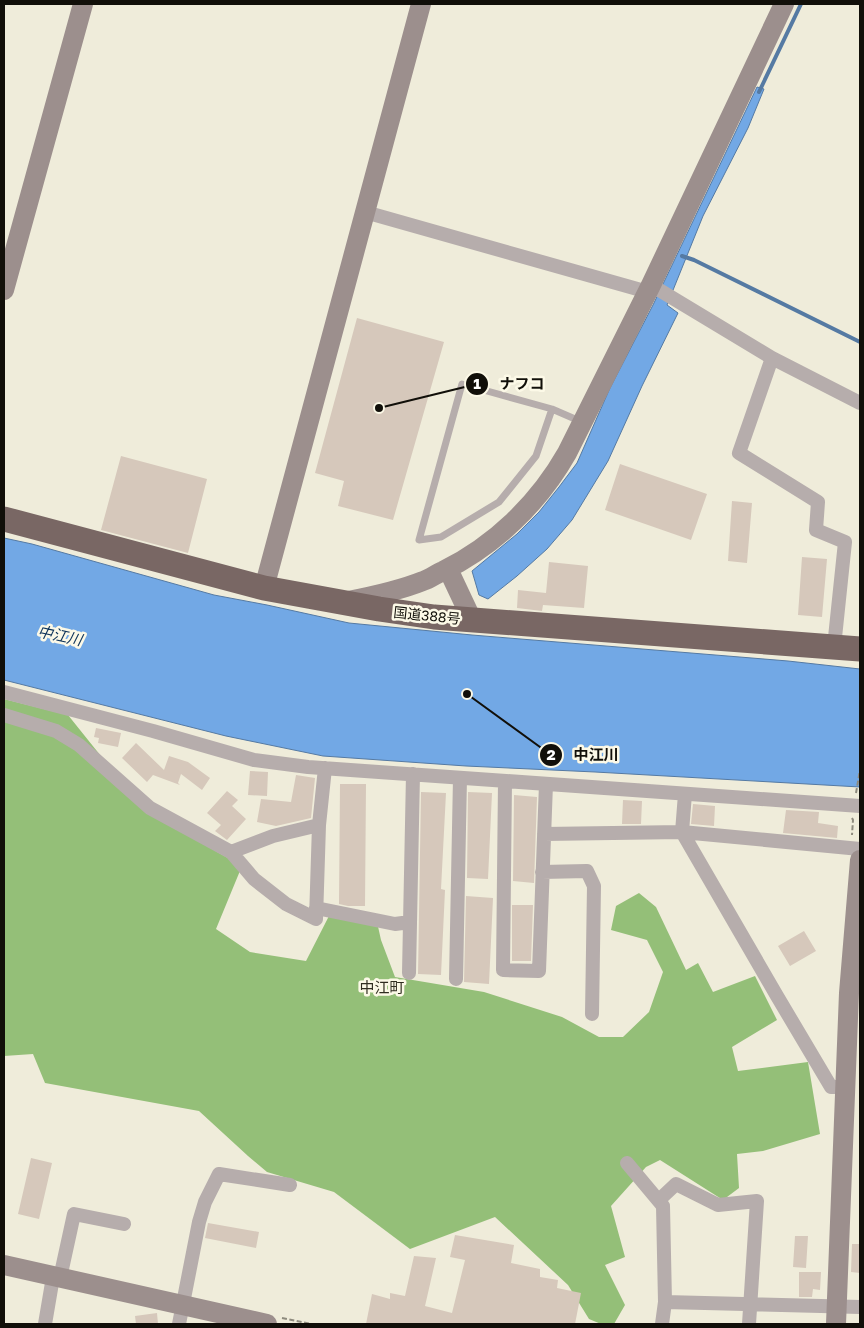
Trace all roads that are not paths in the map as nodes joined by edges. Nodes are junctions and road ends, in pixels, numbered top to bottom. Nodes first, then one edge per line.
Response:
1 (83, 4) edge
2 (421, 4) edge
3 (784, 4) edge
4 (365, 212) junction
5 (653, 289) junction
6 (4, 290) edge
7 (772, 358) junction
8 (860, 403) edge
9 (552, 409) junction
10 (582, 422) junction
11 (4, 519) edge
12 (448, 569) junction
13 (264, 588) junction
14 (339, 603) junction
15 (472, 620) junction
16 (834, 647) junction
17 (860, 649) edge
18 (4, 692) edge
19 (4, 715) edge
20 (325, 768) junction
21 (413, 774) junction
22 (460, 778) junction
23 (505, 781) junction
24 (546, 784) junction
25 (685, 794) junction
26 (860, 806) edge
27 (319, 825) junction
28 (682, 832) junction
29 (544, 834) junction
30 (860, 849) edge
31 (231, 852) junction
32 (860, 860) edge
33 (542, 872) junction
34 (316, 908) junction
35 (410, 922) junction
36 (409, 973) dead end
37 (456, 979) dead end
38 (592, 1014) dead end
39 (846, 1087) junction
40 (627, 1163) dead end
41 (290, 1185) dead end
42 (659, 1200) junction
43 (124, 1224) dead end
44 (4, 1266) edge
45 (57, 1277) junction
46 (665, 1302) junction
47 (750, 1305) junction
48 (860, 1307) edge
49 (181, 1315) edge
50 (837, 1315) edge
51 (44, 1324) edge
52 (267, 1324) edge
53 (662, 1324) edge
54 (749, 1324) edge

1 - 6 street
2 - 4 street
3 - 5 street
4 - 5 street
4 - 13 street
5 - 7 street
5 - 10 street
7 - 8 street
7 - 16 street
9 - 9 lane
9 - 10 lane
10 - 12 street
11 - 13 highway, 国道388号
12 - 14 street
12 - 15 street
13 - 14 highway, 国道388号
14 - 15 highway, 国道388号
15 - 16 highway, 国道388号
16 - 17 highway, 国道388号
18 - 20 street
19 - 31 street
20 - 21 street
20 - 27 street
21 - 22 street
21 - 35 street
22 - 23 street
22 - 37 street
23 - 24 street
23 - 33 street
24 - 25 street
24 - 29 street
25 - 26 street
25 - 28 street
27 - 31 street
27 - 34 street
28 - 29 street
28 - 30 street
28 - 39 street
29 - 33 street
31 - 34 street
32 - 39 street
33 - 38 street
34 - 35 street
35 - 36 street
39 - 50 street
40 - 42 street
41 - 49 street
42 - 46 street
42 - 47 street
43 - 45 street
44 - 45 street
45 - 49 street
45 - 51 street
46 - 47 street
46 - 53 street
47 - 50 street
47 - 54 street
48 - 50 street
49 - 52 street

